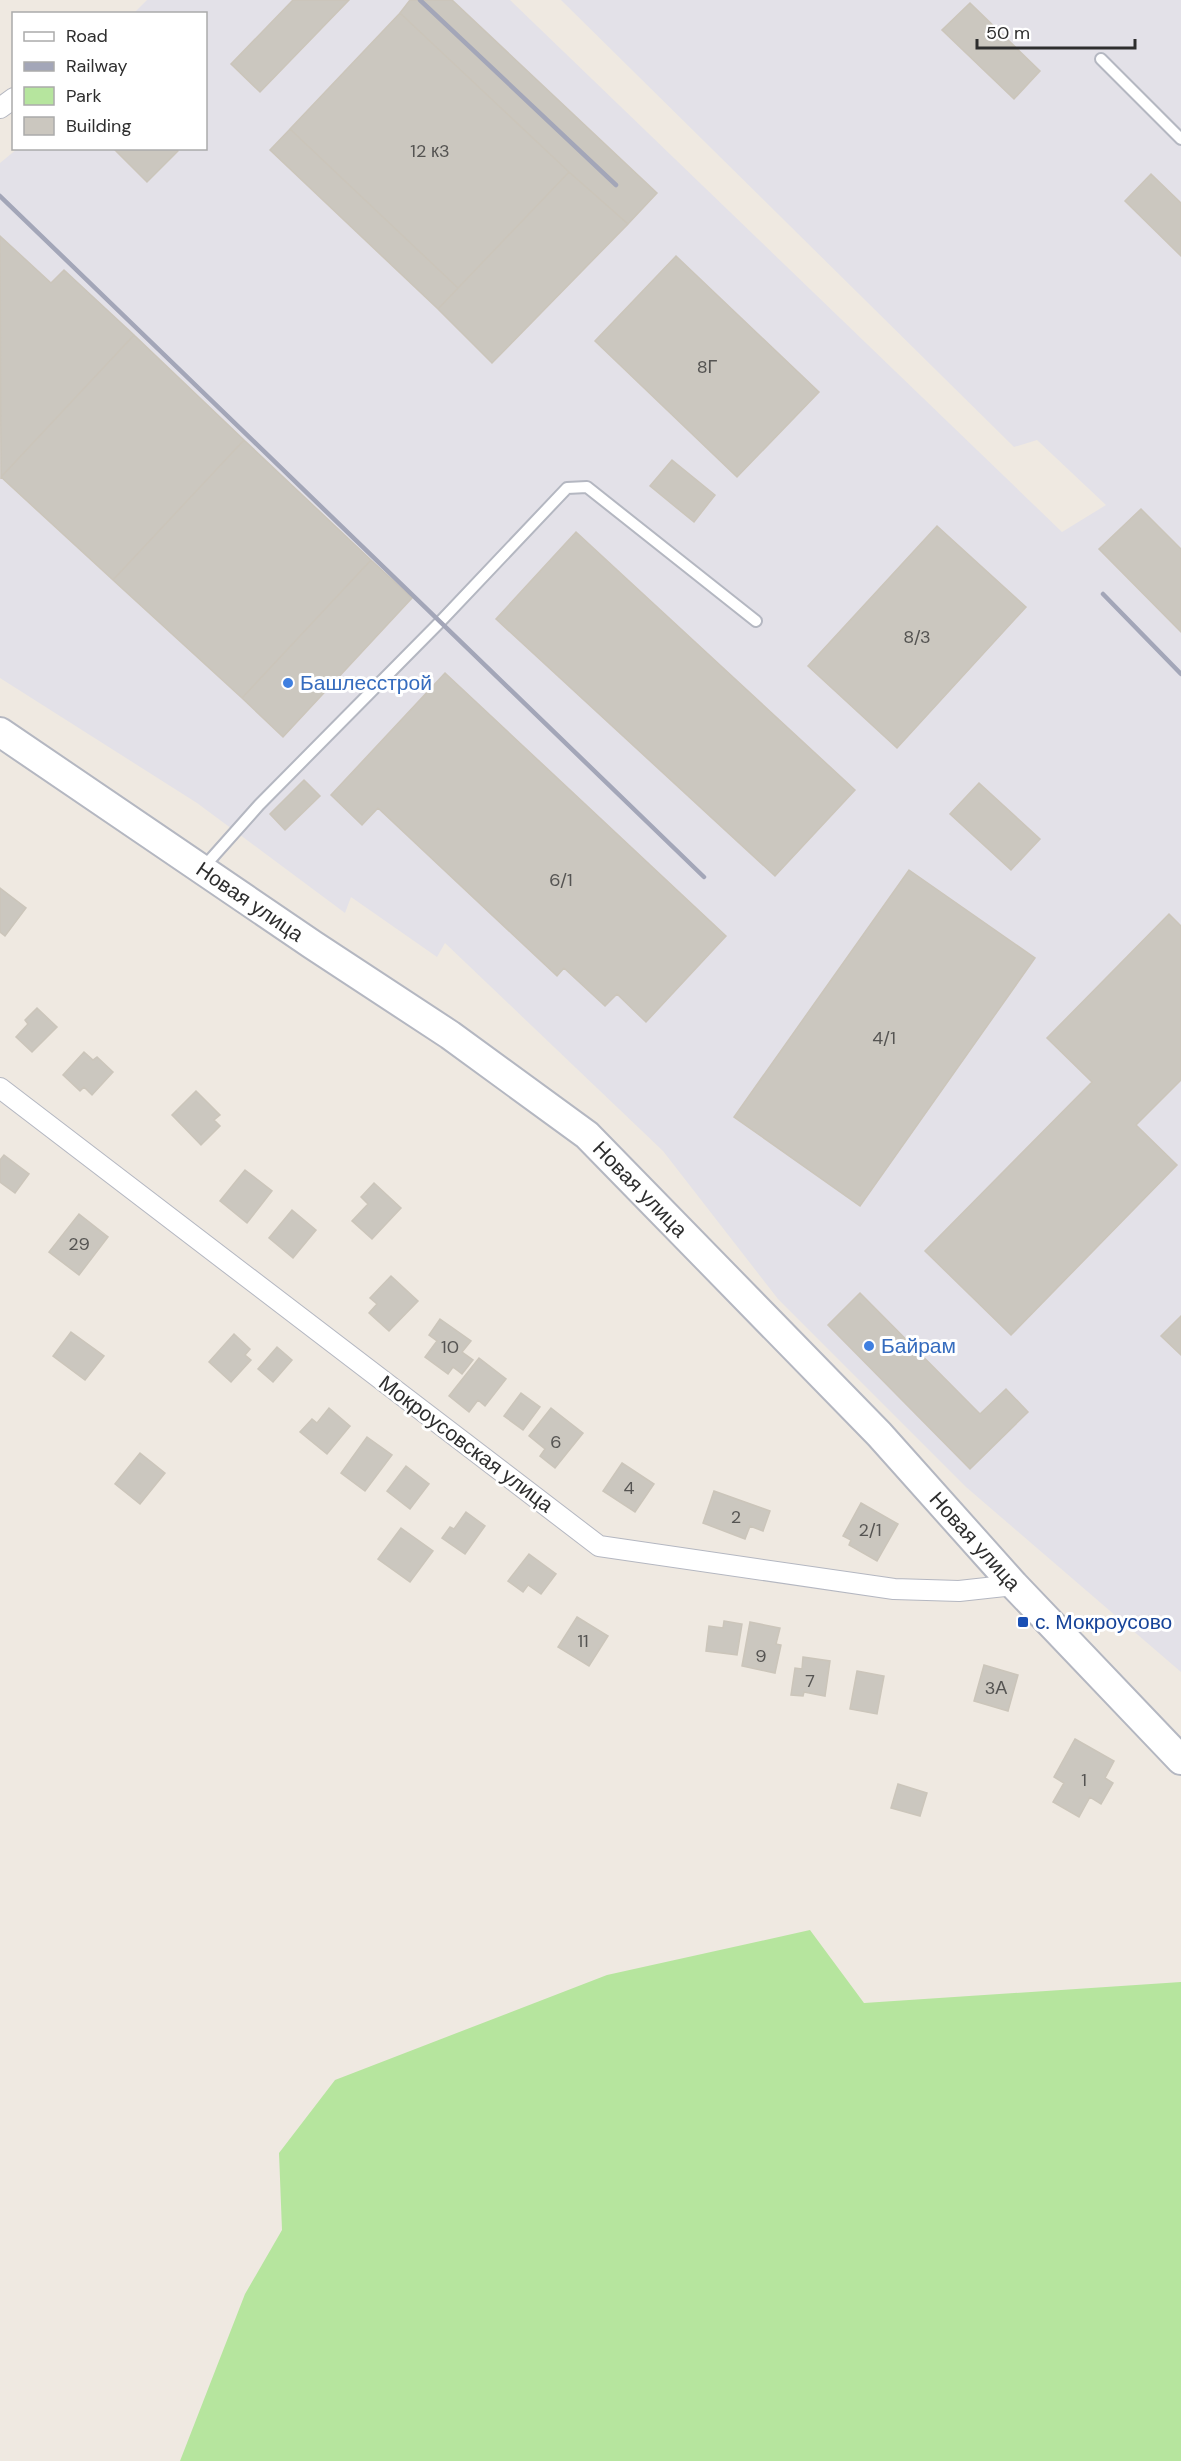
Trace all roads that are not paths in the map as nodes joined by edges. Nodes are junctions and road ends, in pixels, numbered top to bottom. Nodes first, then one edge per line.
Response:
1 (1101, 60) dead end
2 (1181, 139) edge
3 (756, 621) dead end
4 (0, 732) edge
5 (202, 869) junction
6 (0, 1088) edge
7 (1014, 1586) junction
8 (1181, 1760) edge

1 - 2 lane
3 - 5 lane
4 - 5 main road, Новая улица
5 - 7 main road, Новая улица
6 - 7 street, Мокроусовская улица
7 - 8 main road, Новая улица

